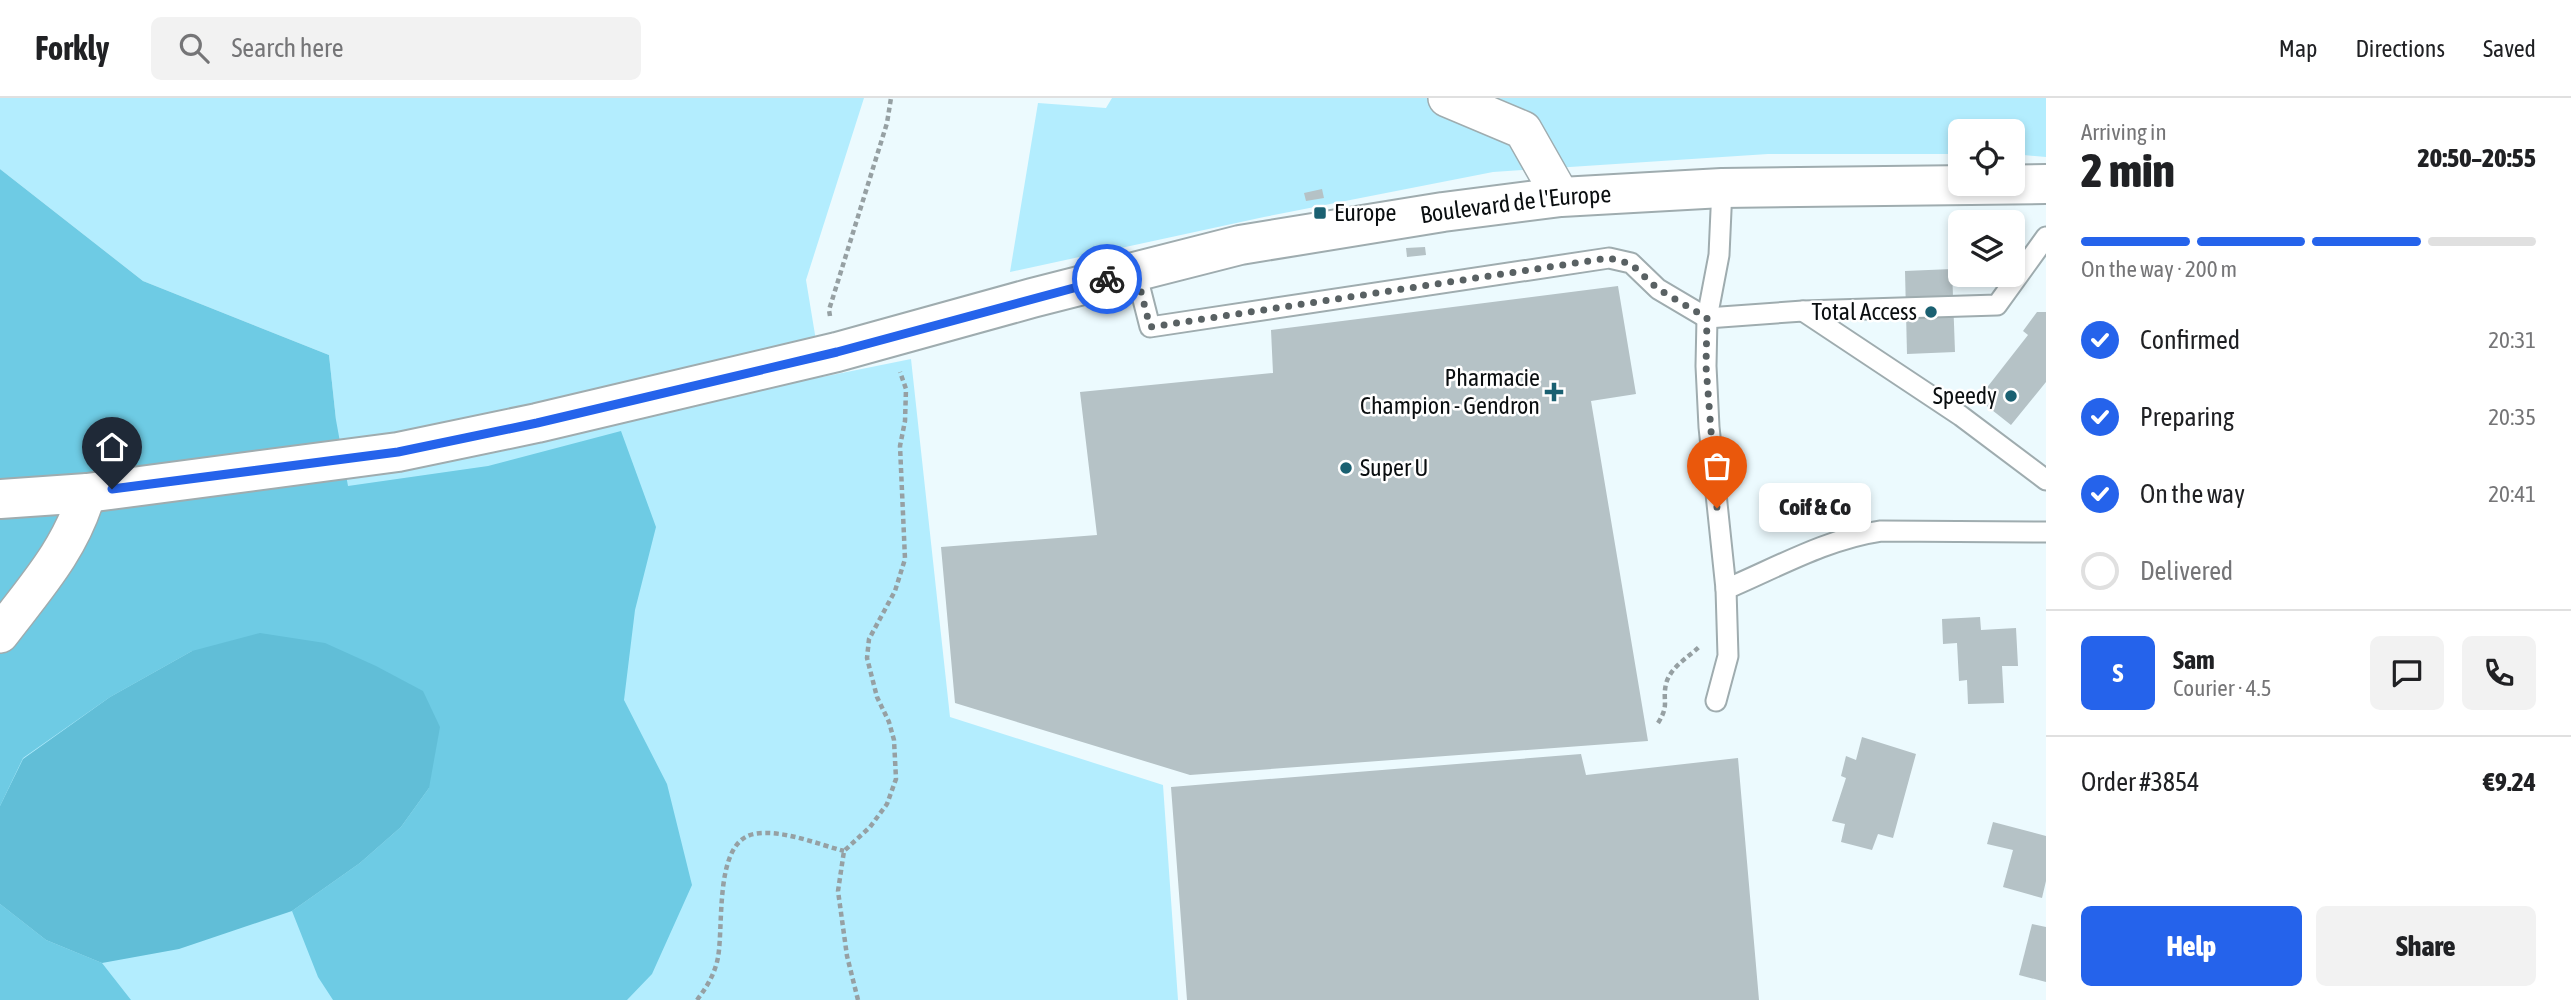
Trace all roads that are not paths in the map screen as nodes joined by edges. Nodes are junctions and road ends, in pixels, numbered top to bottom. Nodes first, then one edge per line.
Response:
1 (1447, 98) edge
2 (2046, 184) edge
3 (1948, 185) edge
4 (2025, 185) edge
5 (1722, 188) junction
6 (2015, 196) edge
7 (1561, 197) junction
8 (2046, 203) edge
9 (2046, 237) edge
10 (1136, 272) junction
11 (1803, 311) junction
12 (1707, 318) junction
13 (2046, 480) edge
14 (87, 493) junction
15 (0, 499) edge
16 (2046, 532) edge
17 (1726, 589) junction
18 (0, 634) edge
19 (1716, 701) dead end

1 - 7 street
2 - 4 street, Boulevard de l'Europe
3 - 5 street, Boulevard de l'Europe
5 - 7 street, Boulevard de l'Europe
5 - 12 lane
6 - 8 street, Boulevard de l'Europe
7 - 10 street, Boulevard de l'Europe
9 - 11 lane
10 - 12 lane
10 - 14 street, Boulevard de l'Europe
11 - 12 lane
11 - 13 lane
12 - 17 lane
14 - 15 street, Boulevard de l'Europe
14 - 18 street
16 - 17 lane
17 - 19 lane

